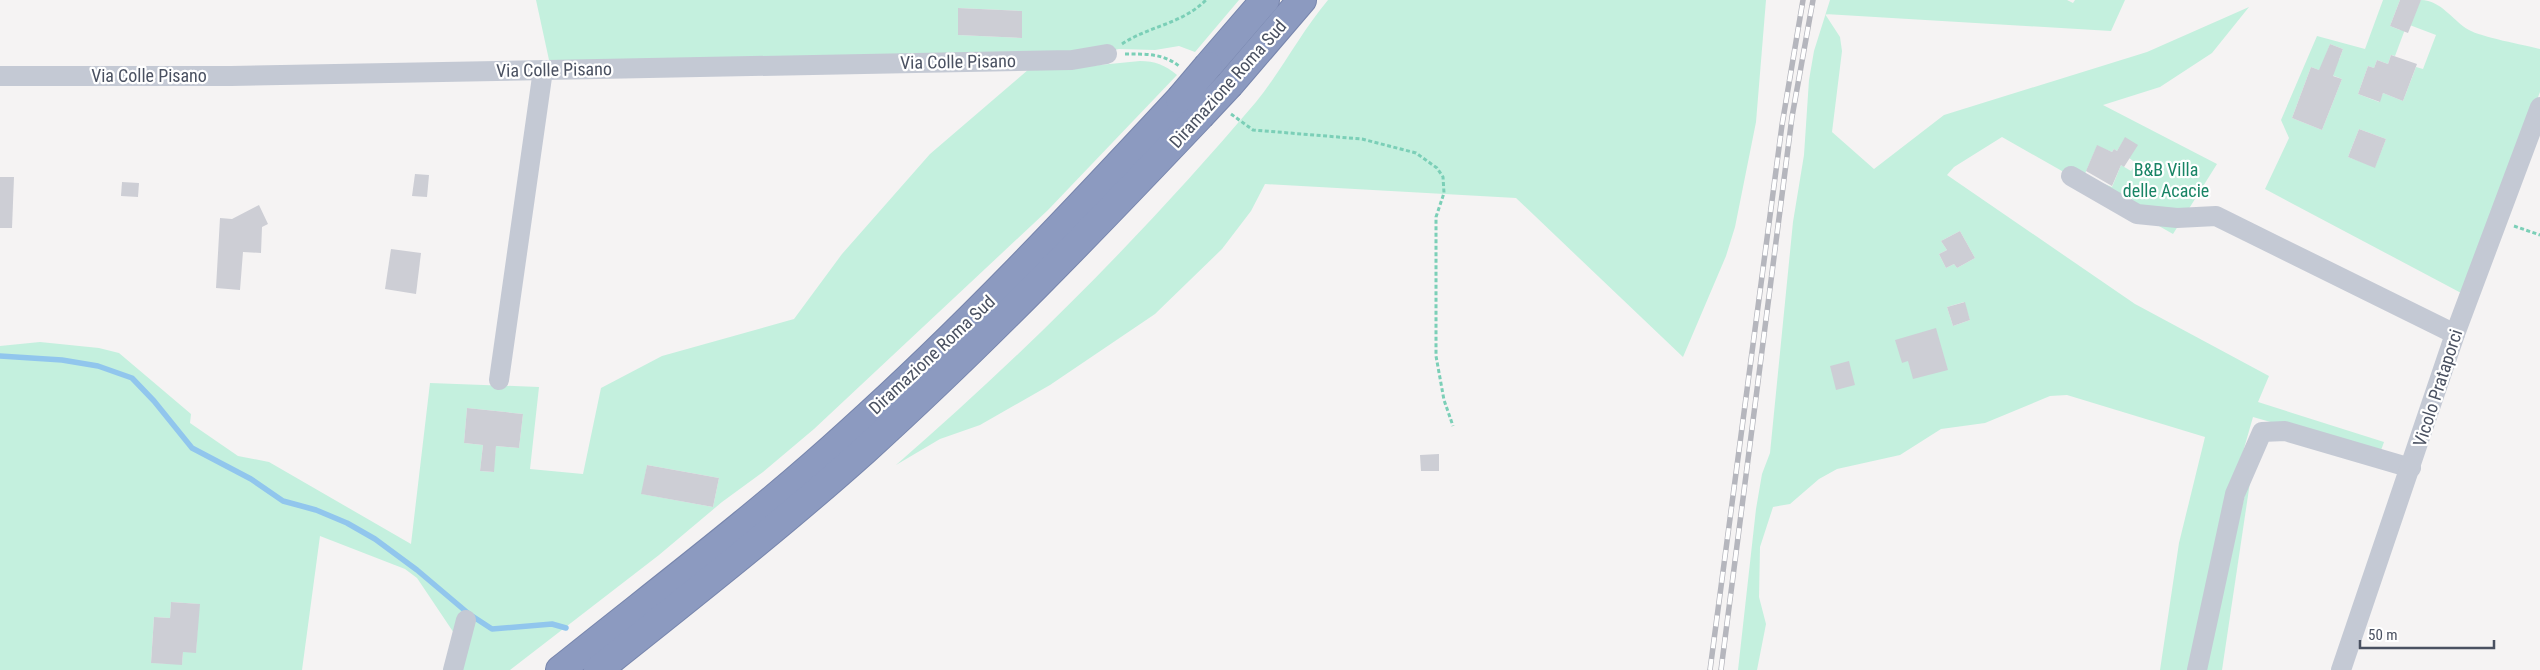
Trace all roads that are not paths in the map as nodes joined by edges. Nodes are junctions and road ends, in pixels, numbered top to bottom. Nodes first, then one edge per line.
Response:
1 (1265, 0) edge
2 (1302, 0) edge
3 (1107, 54) road end
4 (542, 70) junction
5 (0, 76) edge
6 (1193, 88) junction
7 (2540, 108) edge
8 (2071, 176) dead end
9 (2455, 334) junction
10 (499, 380) dead end
11 (2411, 468) junction
12 (466, 620) dead end
13 (453, 670) edge
14 (560, 670) edge
15 (598, 670) edge
16 (2197, 670) edge
17 (2341, 670) edge

1 - 6 highway, Diramazione Roma Sud
2 - 6 highway, Diramazione Roma Sud, bridge
3 - 4 street, Via Colle Pisano
4 - 5 street, Via Colle Pisano
4 - 10 street
6 - 14 highway, Diramazione Roma Sud
6 - 15 highway, Diramazione Roma Sud
7 - 9 street, Vicolo Prataporci
8 - 9 street
9 - 11 street, Vicolo Prataporci
11 - 16 street
11 - 17 street, Vicolo Prataporci
12 - 13 street

